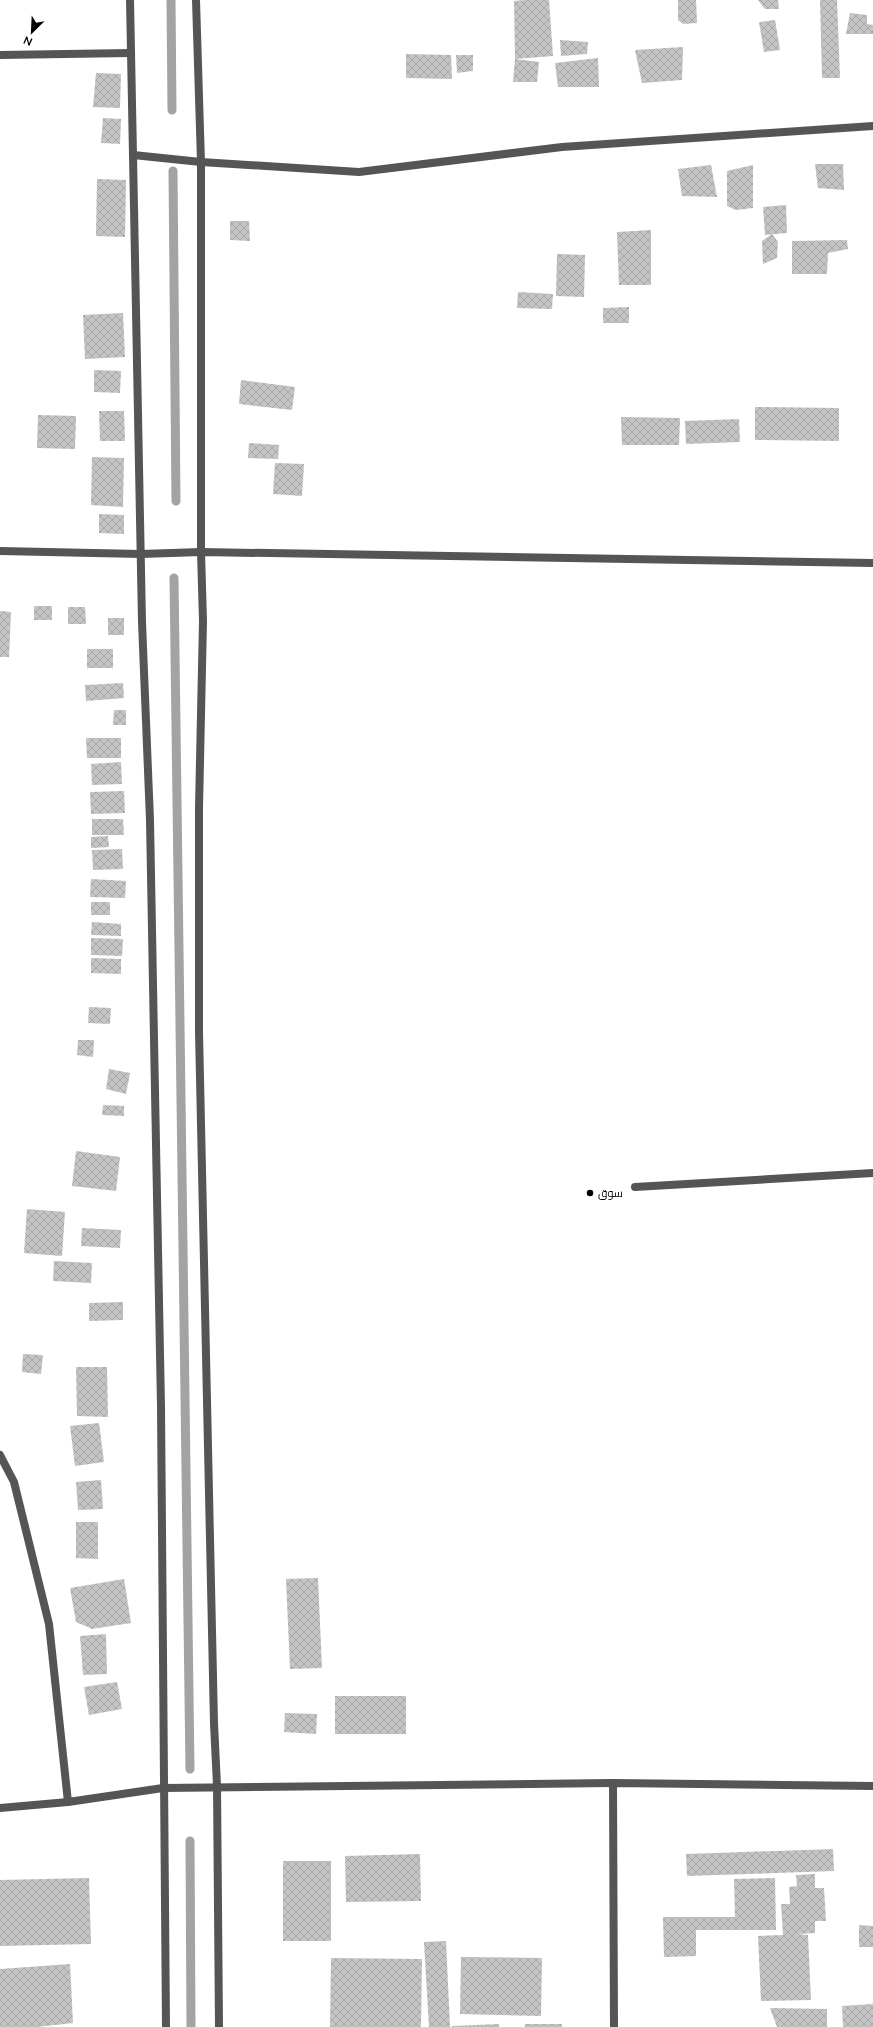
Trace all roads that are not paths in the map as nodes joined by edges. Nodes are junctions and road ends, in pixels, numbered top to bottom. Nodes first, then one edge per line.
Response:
1 (130, 0) edge
2 (196, 0) edge
3 (132, 53) junction
4 (0, 55) edge
5 (873, 126) edge
6 (133, 155) junction
7 (201, 162) junction
8 (0, 551) edge
9 (201, 552) junction
10 (141, 554) junction
11 (873, 563) edge
12 (873, 1173) edge
13 (635, 1187) dead end
14 (0, 1455) edge
15 (613, 1783) junction
16 (217, 1786) junction
17 (873, 1786) edge
18 (164, 1788) junction
19 (68, 1802) junction
20 (0, 1808) edge
21 (166, 2027) edge
22 (219, 2027) edge
23 (614, 2027) edge

1 - 3 street
2 - 7 street
3 - 4 street
3 - 6 street
5 - 7 street
6 - 7 street
6 - 10 street
7 - 9 street
8 - 10 street
9 - 10 street
9 - 11 street
9 - 16 street
10 - 18 street
12 - 13 street
14 - 19 street
15 - 16 street
15 - 17 street
15 - 23 street
16 - 18 street
16 - 22 street
18 - 19 street
18 - 21 street
19 - 20 street

